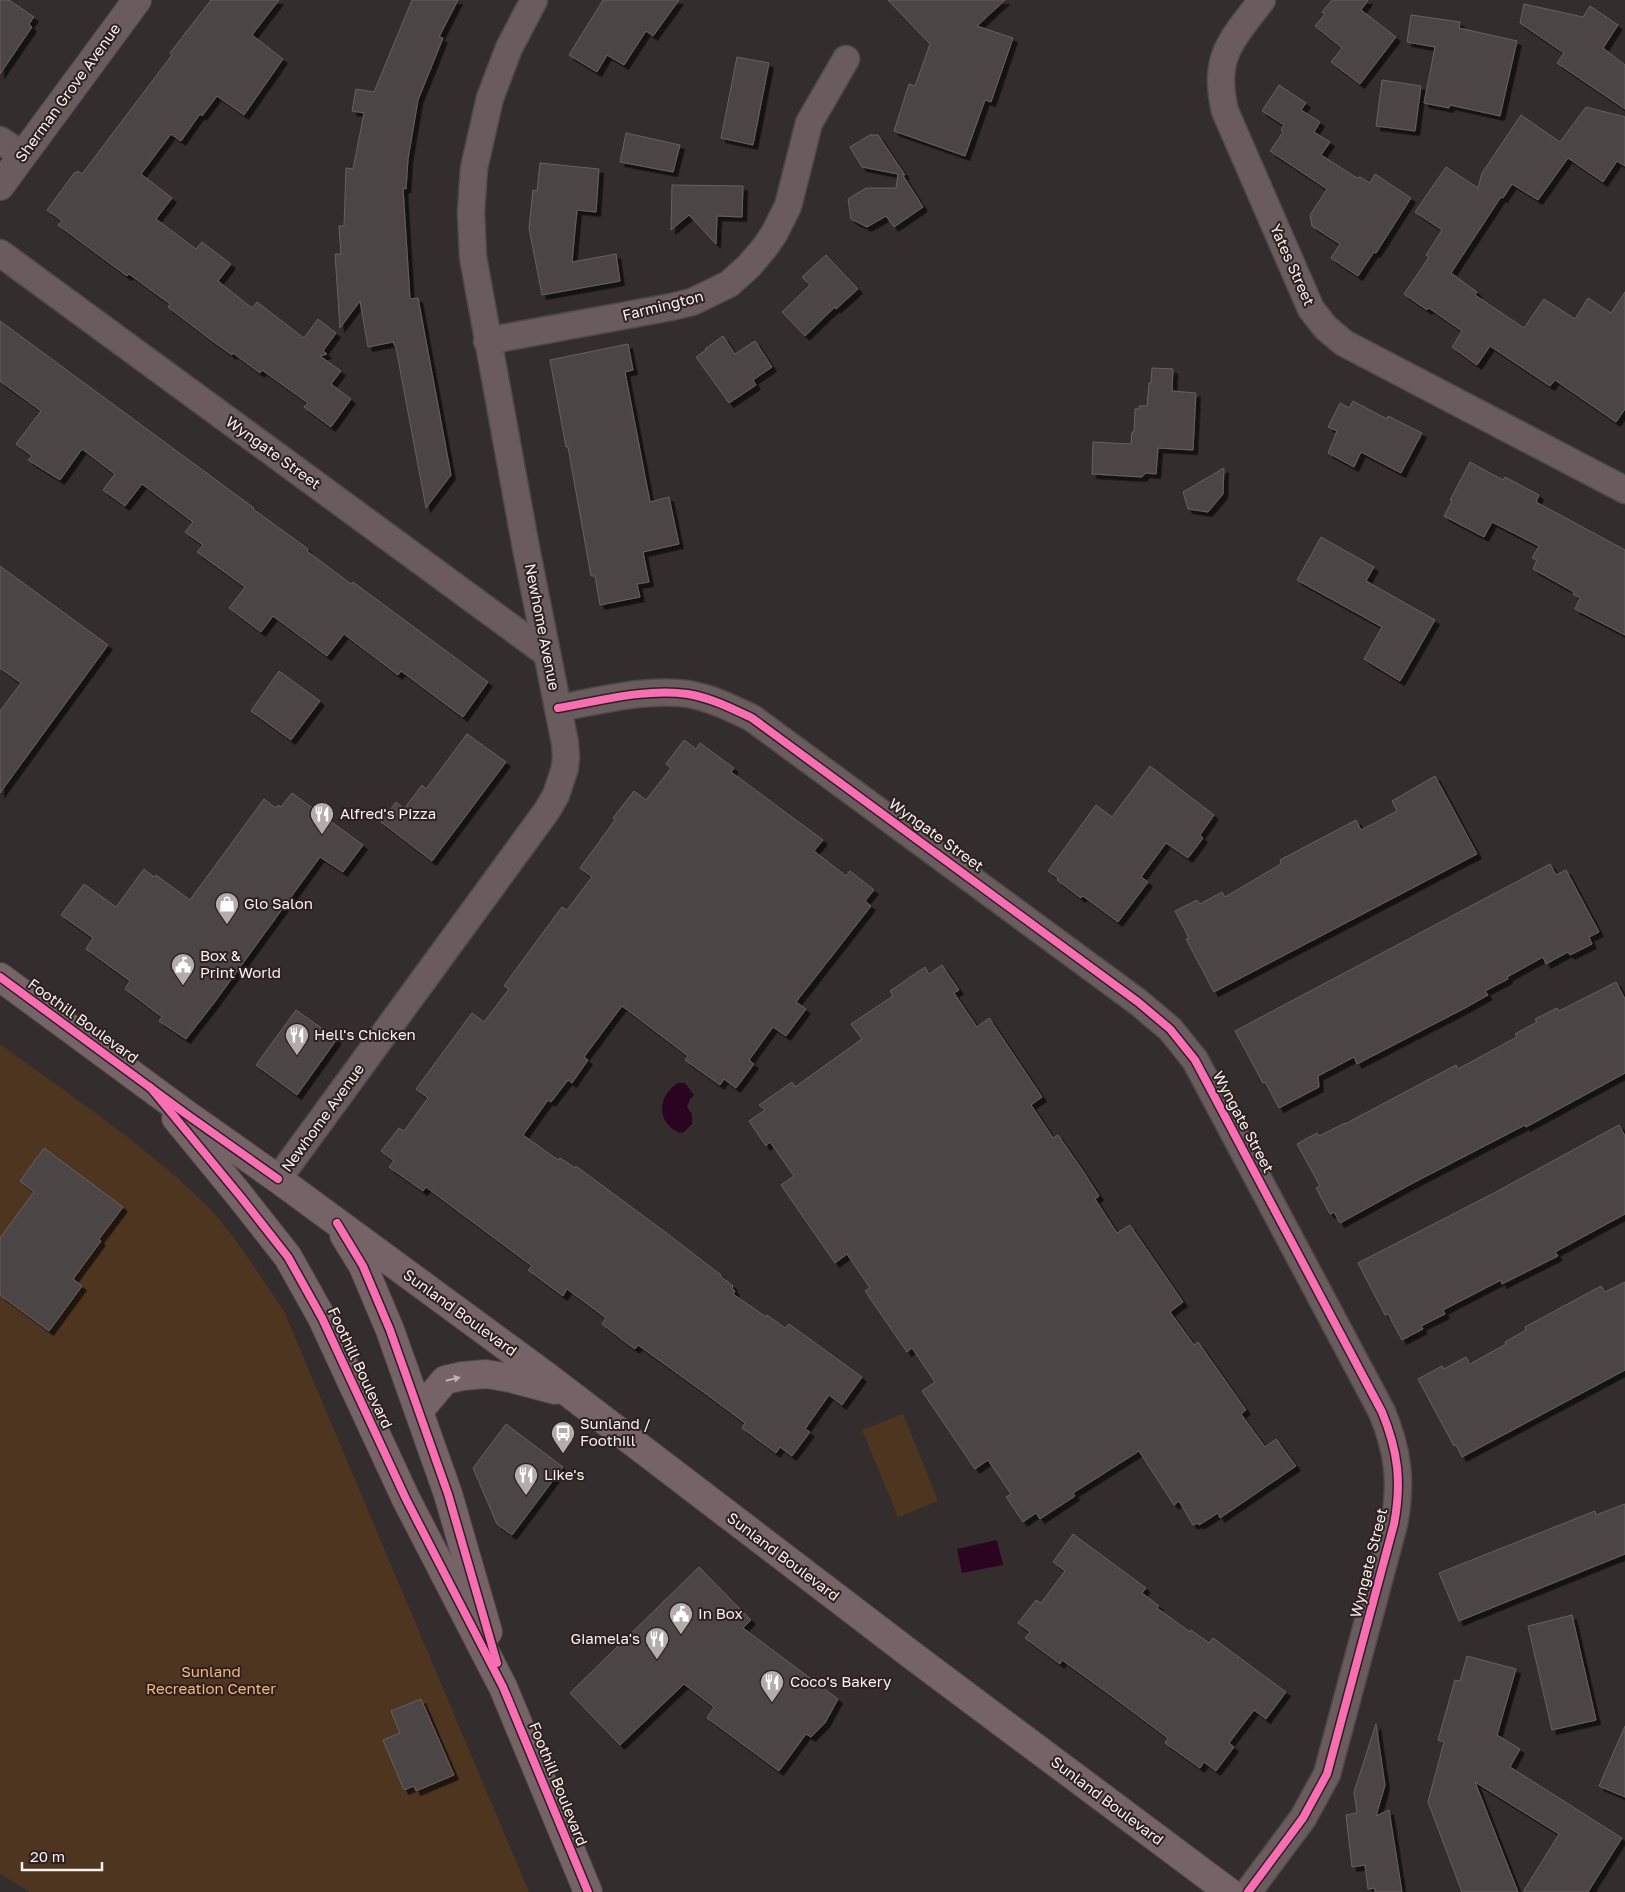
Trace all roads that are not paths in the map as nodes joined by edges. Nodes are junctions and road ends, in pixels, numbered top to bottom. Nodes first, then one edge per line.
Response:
1 (137, 0) edge
2 (534, 0) edge
3 (1262, 0) edge
4 (846, 59) dead end
5 (0, 140) edge
6 (22, 155) junction
7 (0, 186) edge
8 (0, 253) edge
9 (487, 341) junction
10 (1625, 490) edge
11 (546, 653) junction
12 (558, 708) junction
13 (0, 977) edge
14 (150, 1087) junction
15 (278, 1179) junction
16 (336, 1223) junction
17 (569, 1393) junction
18 (419, 1411) junction
19 (504, 1687) junction
20 (588, 1892) edge
21 (1229, 1892) edge
22 (1248, 1892) edge

1 - 6 street, Sherman Grove Avenue
2 - 9 street, Newhome Avenue
3 - 10 street, Yates Street
4 - 9 street, Farmington
5 - 6 street
6 - 7 street, Sherman Grove Avenue
8 - 11 street, Wyngate Street
9 - 11 street, Newhome Avenue
11 - 12 street, Newhome Avenue
12 - 15 street, Newhome Avenue
12 - 22 street, Wyngate Street
13 - 14 main road, Foothill Boulevard
14 - 15 main road, Foothill Boulevard
14 - 19 main road, Foothill Boulevard
15 - 16 main road, Foothill Boulevard
16 - 17 main road, Sunland Boulevard
16 - 18 main road, Foothill Boulevard
18 -> 17 main road
17 - 21 main road, Sunland Boulevard
18 - 19 main road, Foothill Boulevard
19 - 20 main road, Foothill Boulevard

